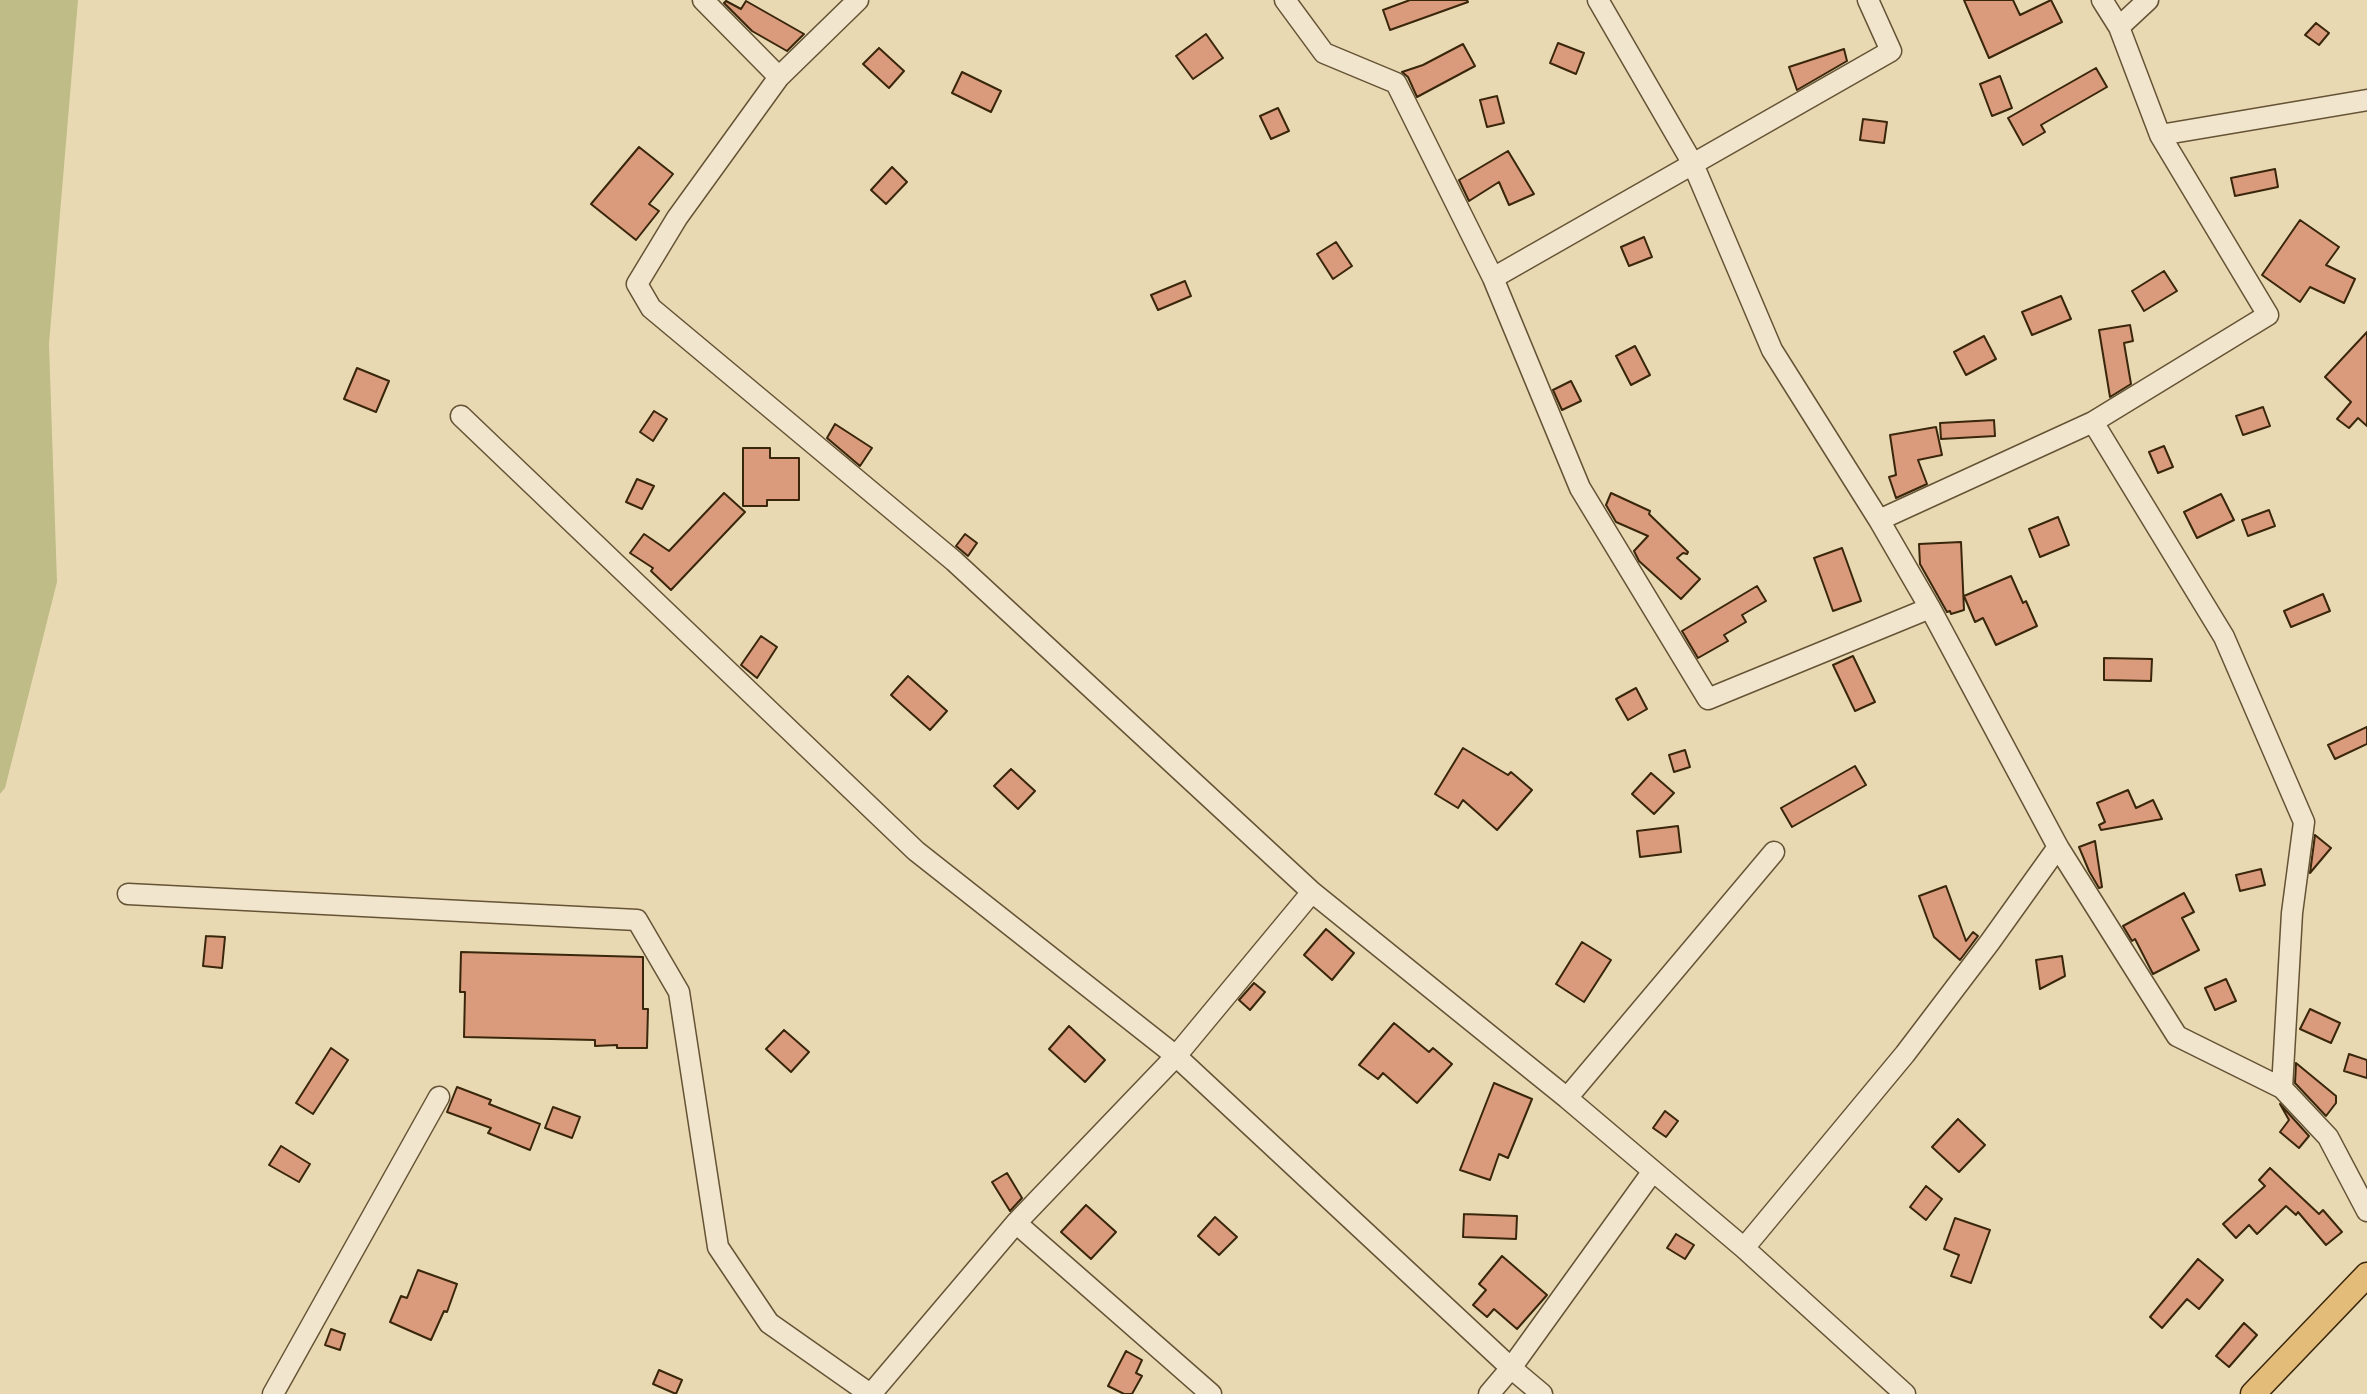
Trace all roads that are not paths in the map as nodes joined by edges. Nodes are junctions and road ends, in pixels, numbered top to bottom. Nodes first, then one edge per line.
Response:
1 (703, 0) edge
2 (858, 0) edge
3 (1285, 0) edge
4 (1598, 0) edge
5 (1868, 0) edge
6 (2102, 0) edge
7 (2148, 0) edge
8 (2119, 27) junction
9 (779, 77) junction
10 (2367, 100) edge
11 (2160, 135) junction
12 (1693, 164) junction
13 (1493, 278) junction
14 (461, 416) dead end
15 (2093, 422) junction
16 (1879, 520) junction
17 (1930, 608) junction
18 (2058, 847) junction
19 (1774, 852) dead end
20 (1312, 892) junction
21 (128, 894) dead end
22 (1176, 1056) junction
23 (2282, 1088) junction
24 (439, 1097) dead end
25 (1567, 1098) junction
26 (1653, 1171) junction
27 (2367, 1211) edge
28 (1016, 1223) junction
29 (1744, 1248) junction
30 (2367, 1275) edge
31 (1511, 1368) junction
32 (273, 1394) edge
33 (870, 1394) edge
34 (1211, 1394) edge
35 (1489, 1394) edge
36 (1542, 1394) edge
37 (1905, 1394) edge
38 (2253, 1394) edge

1 - 9 street
2 - 9 street
3 - 13 street
4 - 12 street
5 - 12 street
6 - 8 street
7 - 8 street
8 - 11 street
9 - 20 street
10 - 11 street
11 - 15 street
12 - 13 street
12 - 16 street
13 - 17 street
14 - 22 street
15 - 16 street
15 - 23 street
16 - 17 street
17 - 18 street
18 - 23 street
18 - 29 street
19 - 25 street
20 - 22 street
20 - 25 street
21 - 33 street
22 - 28 street
22 - 31 street
23 - 27 street
24 - 32 street
25 - 26 street
26 - 29 street
26 - 31 street
28 - 33 street
28 - 34 street
29 - 37 street
30 - 38 main road
31 - 35 street
31 - 36 street

